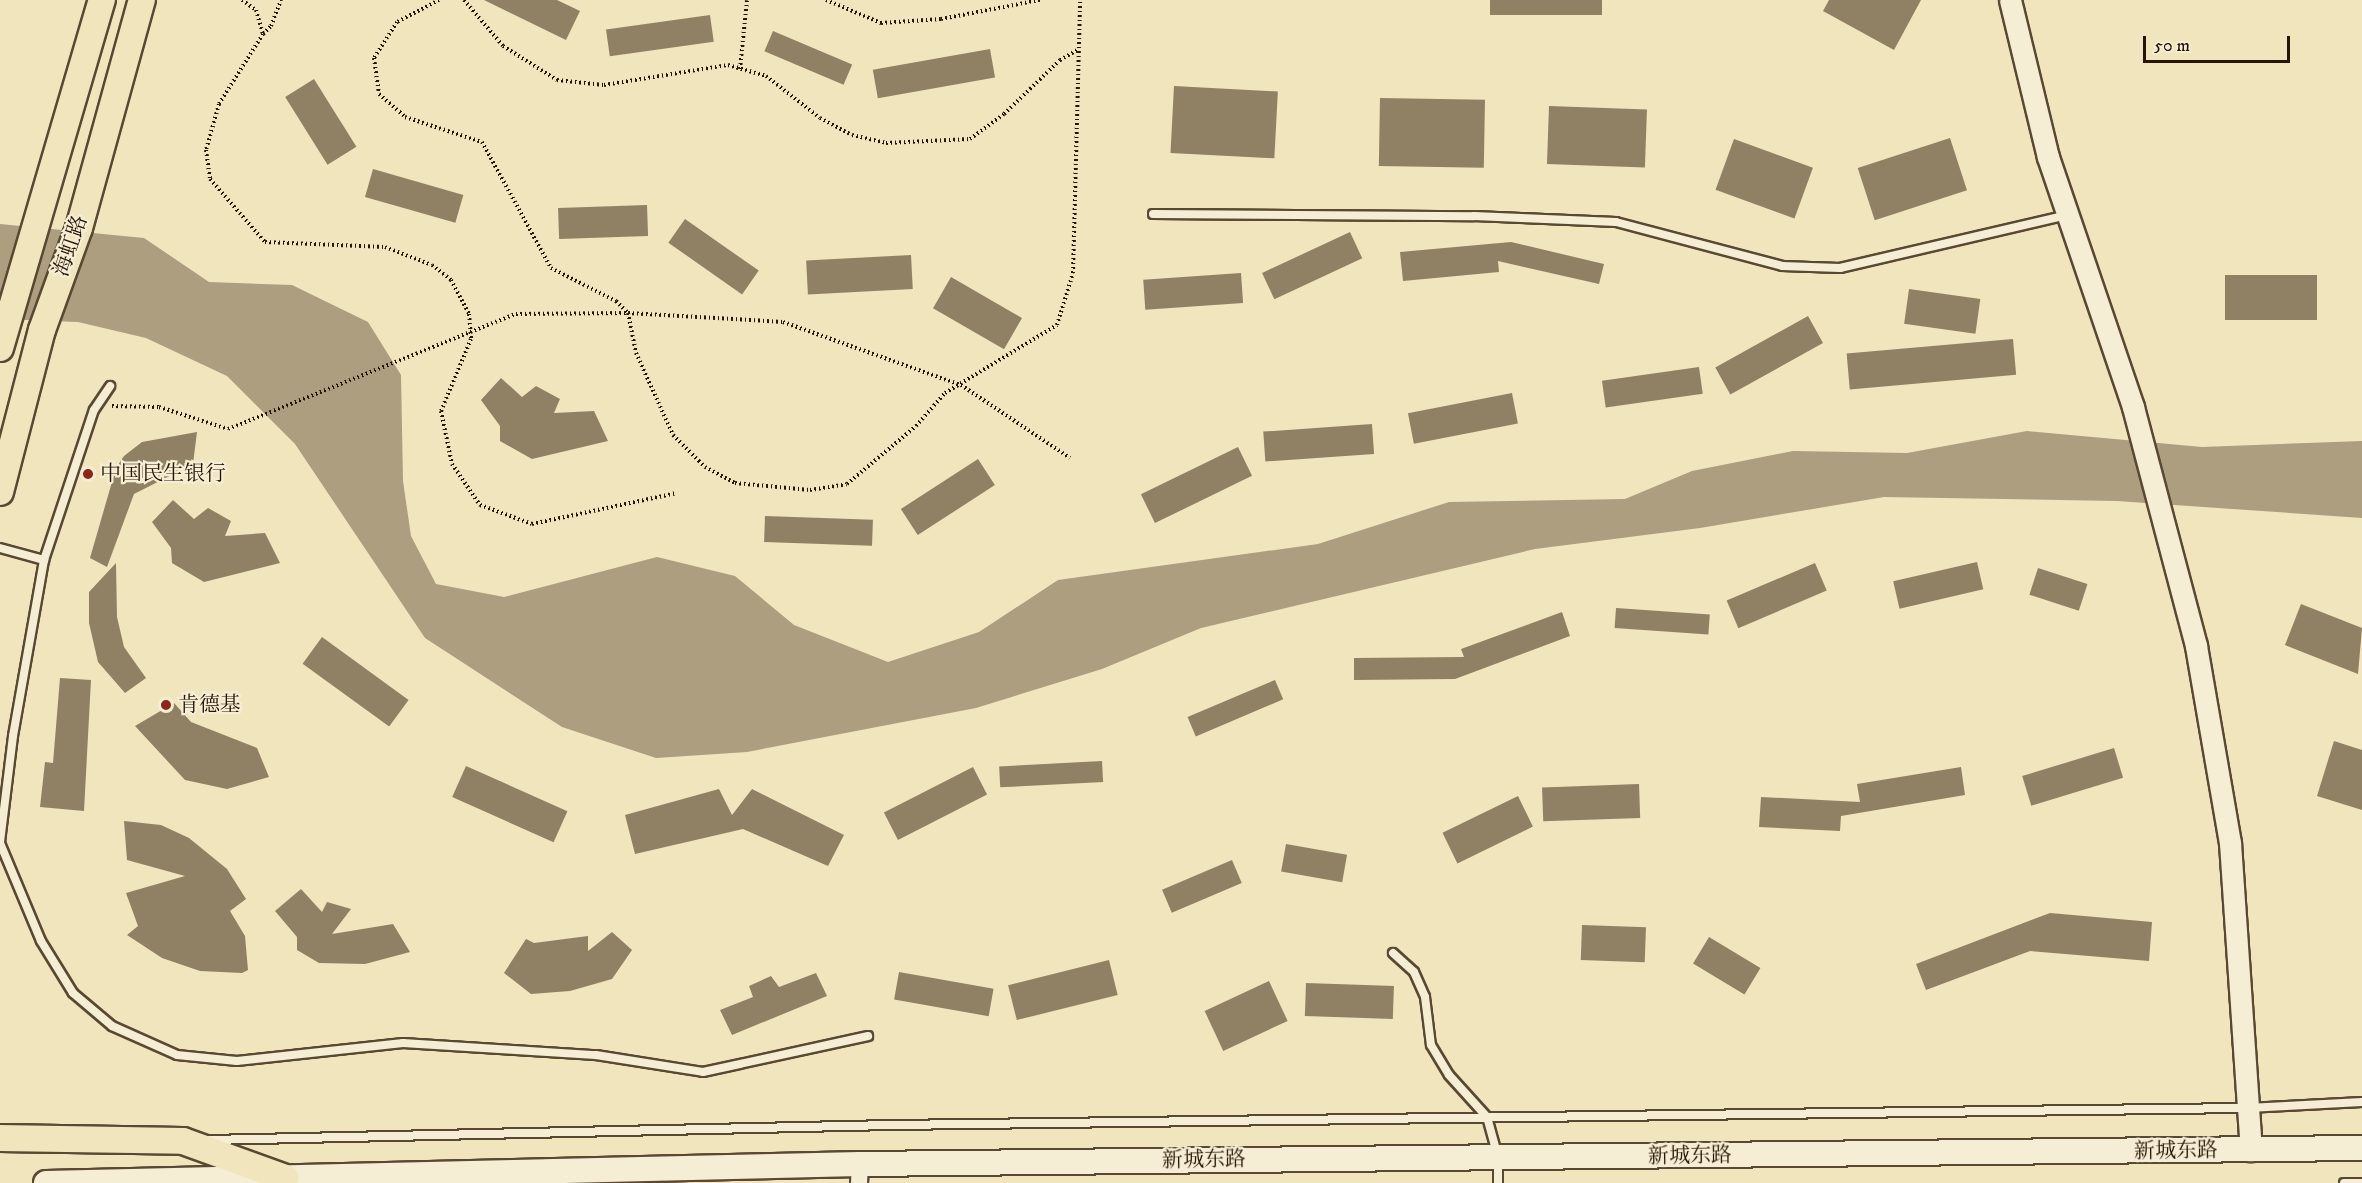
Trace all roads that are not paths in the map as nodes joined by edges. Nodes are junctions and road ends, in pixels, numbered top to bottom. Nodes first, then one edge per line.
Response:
1 (102, 0) edge
2 (142, 0) edge
3 (2010, 0) edge
4 (1154, 214) dead end
5 (2068, 215) junction
6 (0, 348) edge
7 (110, 386) dead end
8 (0, 492) edge
9 (0, 548) edge
10 (44, 560) junction
11 (0, 842) edge
12 (1393, 953) dead end
13 (868, 1036) dead end
14 (2362, 1102) edge
15 (2248, 1108) junction
16 (1487, 1117) junction
17 (0, 1138) edge
18 (183, 1141) junction
19 (2362, 1148) edge
20 (2250, 1150) junction
21 (1498, 1157) junction
22 (859, 1173) edge
23 (286, 1178) junction
24 (46, 1183) edge
25 (1498, 1183) edge
26 (2344, 1183) edge
27 (2362, 1183) edge

1 - 6 main road, 海虹路
2 - 8 main road, 海虹路
3 - 5 street
4 - 5 lane
5 - 15 street
7 - 10 lane
9 - 10 lane
10 - 11 lane
11 - 13 lane
12 - 16 lane
14 - 15 lane
15 - 16 lane
15 - 20 street
16 - 18 lane
16 - 21 lane
17 - 18 main road
18 - 23 main road
19 - 20 main road, 新城东路
20 - 21 main road, 新城东路
21 - 22 main road, 新城东路
21 - 25 lane
22 - 23 main road, 新城东路
23 - 24 main road, 新城东路
26 - 27 lane

